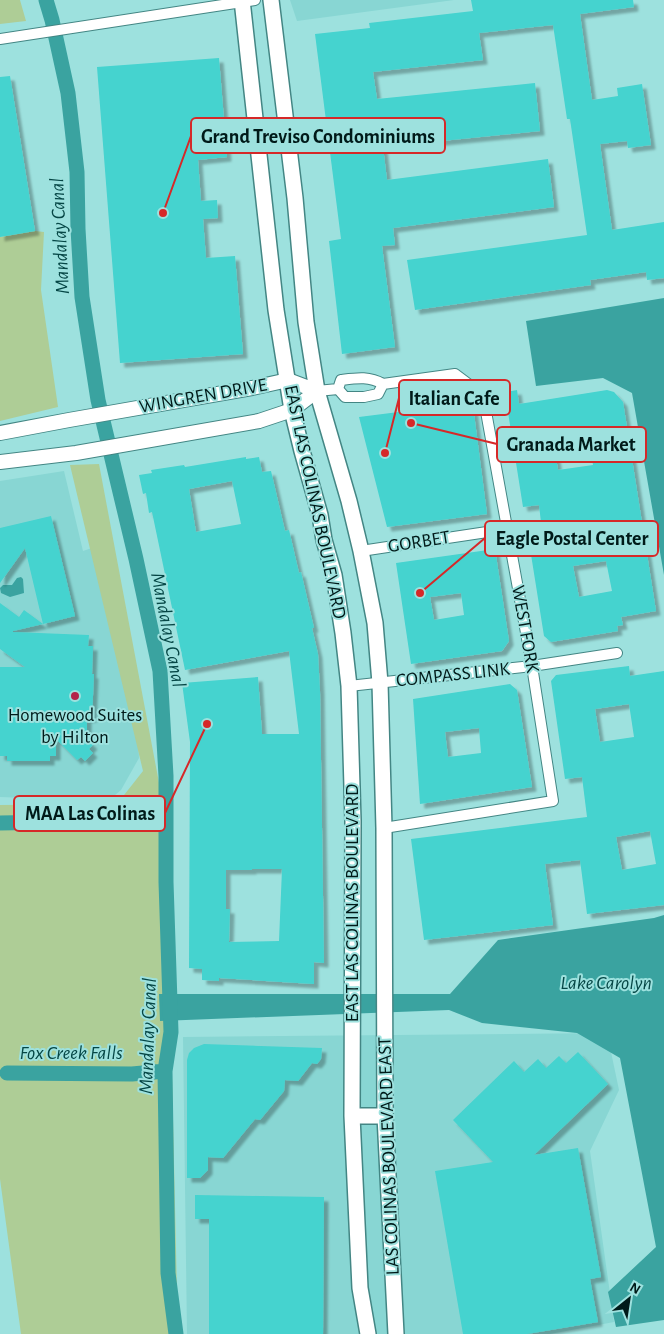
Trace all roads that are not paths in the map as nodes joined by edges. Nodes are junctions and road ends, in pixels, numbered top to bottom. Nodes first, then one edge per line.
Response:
1 (272, 0) edge
2 (246, 1) edge
3 (0, 39) edge
4 (288, 380) junction
5 (383, 384) junction
6 (338, 389) junction
7 (317, 391) junction
8 (292, 410) junction
9 (0, 433) edge
10 (0, 462) edge
11 (507, 529) junction
12 (361, 551) junction
13 (617, 653) dead end
14 (532, 666) junction
15 (380, 683) junction
16 (349, 686) junction
17 (384, 828) junction
18 (384, 978) joint
19 (352, 1036) joint
20 (352, 1116) junction
21 (385, 1116) junction
22 (368, 1334) edge
23 (396, 1334) edge

1 - 7 main road, EAST LAS COLINAS BOULEVARD
2 - 3 street
2 - 4 main road, EAST LAS COLINAS BOULEVARD
4 - 7 street, WINGREN DRIVE
4 - 8 main road, EAST LAS COLINAS BOULEVARD
4 - 9 street, WINGREN DRIVE
5 - 6 street, WEST FORK
5 - 6 street, WEST FORK
5 - 11 street, WEST FORK
6 - 7 street, WEST FORK
7 - 8 street, WINGREN DRIVE
7 - 12 main road, EAST LAS COLINAS BOULEVARD
8 - 10 street, WINGREN DRIVE
8 - 16 main road, EAST LAS COLINAS BOULEVARD
11 - 12 street, GORBET
11 - 14 street, WEST FORK
12 - 15 main road, EAST LAS COLINAS BOULEVARD
13 - 14 street, COMPASS LINK
14 - 15 street, COMPASS LINK
14 - 17 street, WEST FORK
15 - 16 street, COMPASS LINK
15 - 17 main road, EAST LAS COLINAS BOULEVARD
16 - 19 main road, EAST LAS COLINAS BOULEVARD
17 - 18 main road, EAST LAS COLINAS BOULEVARD
18 - 21 main road, LAS COLINAS BOULEVARD EAST
19 - 20 main road, LAS COLINAS BOULEVARD EAST
20 - 21 main road
20 - 22 main road, LAS COLINAS BOULEVARD EAST
21 - 23 main road, LAS COLINAS BOULEVARD EAST

